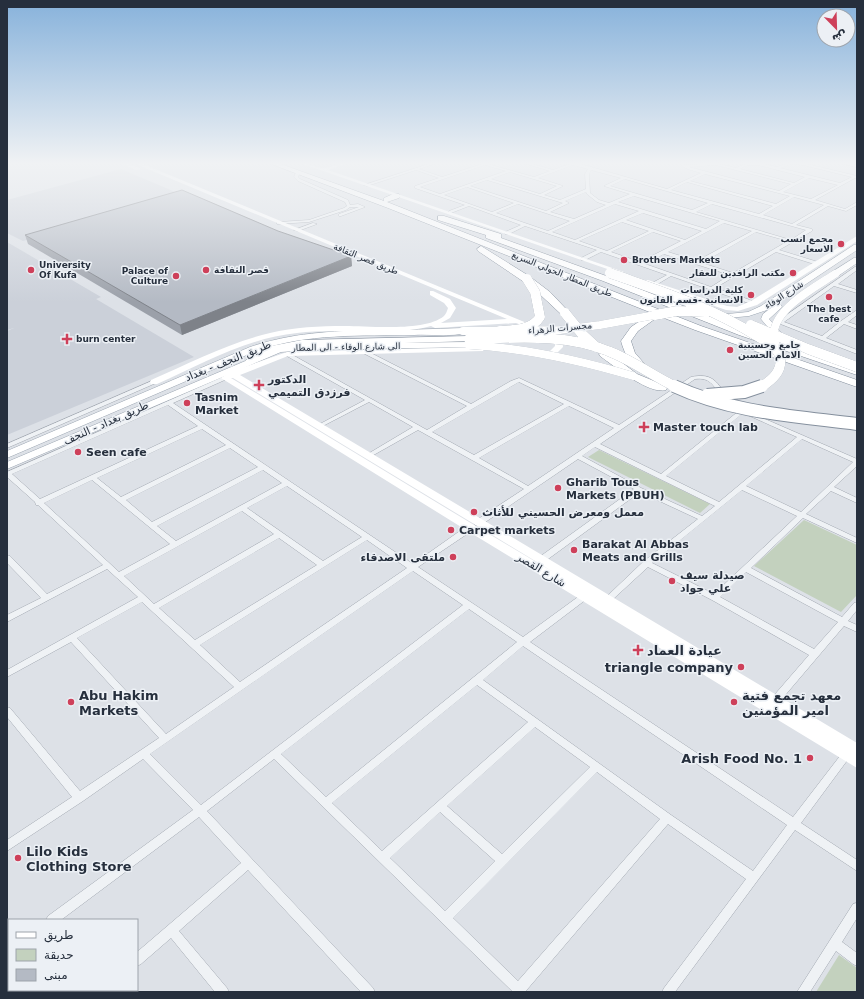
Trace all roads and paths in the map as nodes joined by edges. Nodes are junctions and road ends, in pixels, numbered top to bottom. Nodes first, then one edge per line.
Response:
1 (237, 209) edge
2 (243, 209) edge
3 (346, 209) edge
4 (358, 209) edge
5 (382, 209) edge
6 (399, 209) edge
7 (412, 209) edge
8 (435, 209) edge
9 (440, 209) edge
10 (459, 209) edge
11 (480, 209) edge
12 (504, 209) edge
13 (536, 209) edge
14 (555, 209) edge
15 (602, 209) edge
16 (635, 209) edge
17 (681, 209) edge
18 (699, 209) edge
19 (734, 209) edge
20 (772, 209) edge
21 (821, 209) edge
22 (643, 211) junction
23 (450, 212) junction
24 (547, 212) junction
25 (692, 212) junction
26 (493, 213) junction
27 (433, 216) junction
28 (759, 216) junction
29 (621, 220) junction
30 (574, 221) junction
31 (724, 221) junction
32 (279, 223) junction
33 (482, 224) junction
34 (526, 224) junction
35 (793, 225) junction
36 (296, 230) junction
37 (705, 230) junction
38 (652, 231) junction
39 (755, 231) junction
40 (548, 232) junction
41 (507, 233) junction
42 (857, 238) edge
43 (576, 241) junction
44 (684, 241) junction
45 (791, 241) junction
46 (857, 243) edge
47 (857, 247) edge
48 (601, 250) junction
49 (776, 251) junction
50 (608, 252) junction
51 (664, 252) junction
52 (857, 255) edge
53 (583, 259) junction
54 (857, 260) edge
55 (698, 263) junction
56 (641, 264) junction
57 (816, 266) junction
58 (857, 268) edge
59 (672, 274) junction
60 (734, 275) junction
61 (527, 279) junction
62 (654, 284) junction
63 (833, 284) junction
64 (712, 288) junction
65 (857, 292) edge
66 (462, 298) junction
67 (754, 302) junction
68 (449, 303) junction
69 (857, 312) edge
70 (718, 314) junction
71 (749, 314) junction
72 (655, 315) junction
73 (703, 316) junction
74 (765, 319) junction
75 (517, 321) junction
76 (844, 322) junction
77 (429, 326) junction
78 (857, 327) edge
79 (500, 331) junction
80 (467, 339) junction
81 (822, 339) junction
82 (365, 352) junction
83 (857, 352) edge
84 (288, 354) junction
85 (779, 354) junction
86 (804, 354) junction
87 (250, 361) joint
88 (857, 367) edge
89 (646, 371) junction
90 (857, 372) edge
91 (229, 376) junction
92 (633, 376) junction
93 (154, 382) joint
94 (857, 384) edge
95 (370, 400) junction
96 (168, 403) junction
97 (569, 404) junction
98 (153, 406) junction
99 (471, 406) junction
100 (742, 411) junction
101 (857, 424) edge
102 (202, 426) junction
103 (319, 426) junction
104 (418, 428) junction
105 (619, 428) junction
106 (428, 432) junction
107 (801, 437) junction
108 (595, 444) junction
109 (230, 445) junction
110 (7, 446) edge
111 (7, 455) edge
112 (368, 456) junction
113 (578, 456) junction
114 (474, 458) junction
115 (857, 461) edge
116 (263, 467) junction
117 (7, 472) edge
118 (391, 474) junction
119 (92, 477) junction
120 (660, 477) junction
121 (287, 483) junction
122 (742, 487) junction
123 (830, 488) junction
124 (529, 489) junction
125 (639, 489) junction
126 (121, 500) junction
127 (857, 501) edge
128 (38, 503) junction
129 (719, 505) junction
130 (242, 508) junction
131 (802, 515) junction
132 (703, 519) junction
133 (152, 525) junction
134 (474, 525) junction
135 (280, 534) junction
136 (368, 536) junction
137 (857, 541) edge
138 (175, 544) junction
139 (7, 558) edge
140 (541, 560) junction
141 (647, 563) junction
142 (323, 565) junction
143 (10, 566) edge
144 (107, 566) junction
145 (414, 568) junction
146 (746, 569) junction
147 (118, 576) junction
148 (585, 596) junction
149 (46, 598) junction
150 (143, 598) junction
151 (716, 598) junction
152 (607, 600) junction
153 (469, 605) junction
154 (857, 605) edge
155 (153, 608) junction
156 (7, 619) edge
157 (842, 622) junction
158 (857, 630) edge
159 (72, 638) junction
160 (667, 641) junction
161 (523, 642) junction
162 (194, 645) junction
163 (815, 654) junction
164 (7, 674) edge
165 (477, 680) junction
166 (240, 687) junction
167 (772, 704) junction
168 (7, 711) edge
169 (534, 722) junction
170 (165, 739) junction
171 (853, 748) edge
172 (144, 754) junction
173 (275, 754) junction
174 (857, 762) edge
175 (596, 767) junction
176 (79, 798) junction
177 (325, 803) junction
178 (440, 806) junction
179 (200, 811) junction
180 (667, 818) junction
181 (794, 825) junction
182 (7, 846) edge
183 (382, 858) junction
184 (502, 861) junction
185 (249, 863) junction
186 (857, 866) edge
187 (754, 878) junction
188 (857, 908) edge
189 (445, 918) junction
190 (53, 919) edge
191 (172, 931) junction
192 (834, 943) junction
193 (138, 959) edge
194 (857, 960) edge
195 (518, 991) edge
196 (223, 992) edge
197 (369, 992) edge
198 (668, 992) edge
199 (803, 992) edge

1 - 68 street, طريق قصر الثقافة
2 - 32 street, طريق قصر الثقافة
3 - 32 street
4 - 36 street
5 - 61 highway
6 - 94 highway, طريق المطار الحولي السريع
7 - 27 highway, طريق المطار الحولي السريع
8 - 33 street
9 - 23 street
10 - 23 street
11 - 26 street
12 - 26 street
13 - 24 street
14 - 24 street
15 - 30 street
16 - 22 street
17 - 25 street
18 - 25 street
19 - 28 street
20 - 28 street
21 - 35 street
22 - 29 street
22 - 37 street
23 - 33 street
24 - 30 street
25 - 31 street
26 - 34 street
27 - 73 highway, طريق المطار الحولي السريع
27 - 85 highway, bridge
28 - 35 street
29 - 38 street
29 - 43 street
30 - 40 street
31 - 37 street
31 - 39 street
32 - 36 street, طريق قصر الثقافة
33 - 41 street
34 - 40 street
34 - 41 street
35 - 45 street
36 - 66 street, طريق قصر الثقافة
37 - 44 street
38 - 44 street
38 - 50 street
39 - 45 street
39 - 55 street
40 - 43 street
41 - 53 street
42 - 57 street
43 - 48 street
44 - 51 street
45 - 49 street
46 - 57 main road
47 - 71 main road, شارع الوفاء
48 - 50 street
48 - 53 street
49 - 57 street
49 - 60 street
50 - 56 street
51 - 55 street
51 - 56 street
52 - 74 main road, شارع الوفاء
53 - 62 street
54 - 85 main road, bridge
55 - 60 street
56 - 59 street
57 - 67 street
57 - 70 main road
58 - 63 street
59 - 62 street
59 - 64 street
60 - 64 street
61 - 79 highway, bridge
61 - 92 highway, bridge
62 - 67 street
63 - 65 street
63 - 81 street
64 - 67 street
66 - 68 street
66 - 75 street, طريق قصر الثقافة
68 - 77 street
69 - 76 street
70 - 72 highway, bridge
70 - 88 highway, bridge
71 - 73 main road, شارع الوفاء
71 - 74 main road
72 - 79 main road, مجسرات الزهراء, bridge
72 - 89 highway, bridge
73 - 86 highway, طريق المطار الحولي السريع
74 - 86 main road, شارع الوفاء
75 - 77 street
75 - 82 street, طريق قصر الثقافة
76 - 78 street
76 - 81 street
77 - 93 street
79 - 80 main road, مجسرات الزهراء, bridge
80 - 87 highway
80 - 89 highway, bridge
80 - 92 main road, مجسرات الزهراء, bridge
80 - 111 main road, طريق النجف - بغداد
81 - 83 street
82 - 84 street
82 - 99 street
84 - 91 street
84 - 95 street
85 - 92 highway, bridge
86 - 90 highway, طريق المطار الحولي السريع
87 - 98 main road, طريق بغداد - النجف
89 - 101 highway, bridge
91 - 96 street
91 - 103 street, شارع القصر
91 - 118 street, شارع القصر
93 - 110 street
95 - 103 street
95 - 104 street
96 - 98 street
96 - 102 street
97 - 99 street
97 - 105 street
97 - 114 street
98 - 117 main road, طريق بغداد - النجف
99 - 106 street
100 - 105 street
100 - 107 street
100 - 120 street
102 - 109 street
102 - 119 street
103 - 112 street, شارع القصر
104 - 106 street
104 - 112 street
105 - 108 street
106 - 114 street
107 - 115 street
107 - 122 street
108 - 113 street
108 - 120 street
109 - 116 street
109 - 126 street
112 - 118 street, شارع القصر
113 - 124 street
113 - 125 street
114 - 124 street
115 - 123 street
116 - 121 street
116 - 133 street
117 - 128 street
118 - 134 street, شارع القصر
119 - 126 street
119 - 128 street
120 - 129 street
121 - 130 street
121 - 136 street
122 - 129 street
122 - 131 street
123 - 127 street
123 - 131 street
124 - 134 street
125 - 132 street
125 - 140 street
126 - 133 street
128 - 144 street
129 - 132 street
130 - 135 street
130 - 138 street
131 - 137 street
131 - 146 street
132 - 141 street
133 - 138 street
134 - 140 street, شارع القصر
134 - 145 street
134 - 148 street, شارع القصر
135 - 142 street
135 - 155 street
136 - 142 street
136 - 145 street
138 - 147 street
139 - 143 street
140 - 152 street, شارع القصر
141 - 151 street
141 - 152 street
142 - 162 street
143 - 149 street
144 - 147 street
144 - 149 street
145 - 153 street
145 - 166 street
146 - 151 street
146 - 157 street
147 - 150 street
148 - 160 street, شارع القصر
148 - 161 street
149 - 156 street
150 - 155 street
150 - 159 street
151 - 163 street
152 - 160 street, شارع القصر
153 - 161 street
153 - 173 street
154 - 157 street
155 - 162 street
157 - 158 street
157 - 163 street
159 - 164 street
159 - 170 street
160 - 167 street, شارع القصر
161 - 165 street
161 - 181 street
162 - 166 street
163 - 167 street
165 - 169 street
165 - 177 street
166 - 170 street
167 - 171 street, شارع القصر
168 - 176 street
169 - 175 street
169 - 178 street
170 - 172 street
171 - 174 street, شارع القصر
171 - 181 street
172 - 176 street
172 - 179 street
173 - 177 street
173 - 179 street
175 - 180 street
175 - 184 street
176 - 182 street
177 - 183 street
178 - 183 street
178 - 184 street
179 - 185 street
179 - 190 street
180 - 187 street
180 - 195 street
181 - 186 street
181 - 187 street
183 - 189 street
184 - 189 street
185 - 191 street
185 - 197 street
187 - 198 street
188 - 192 street
189 - 195 street
191 - 193 street
191 - 196 street
192 - 194 street
192 - 199 street

